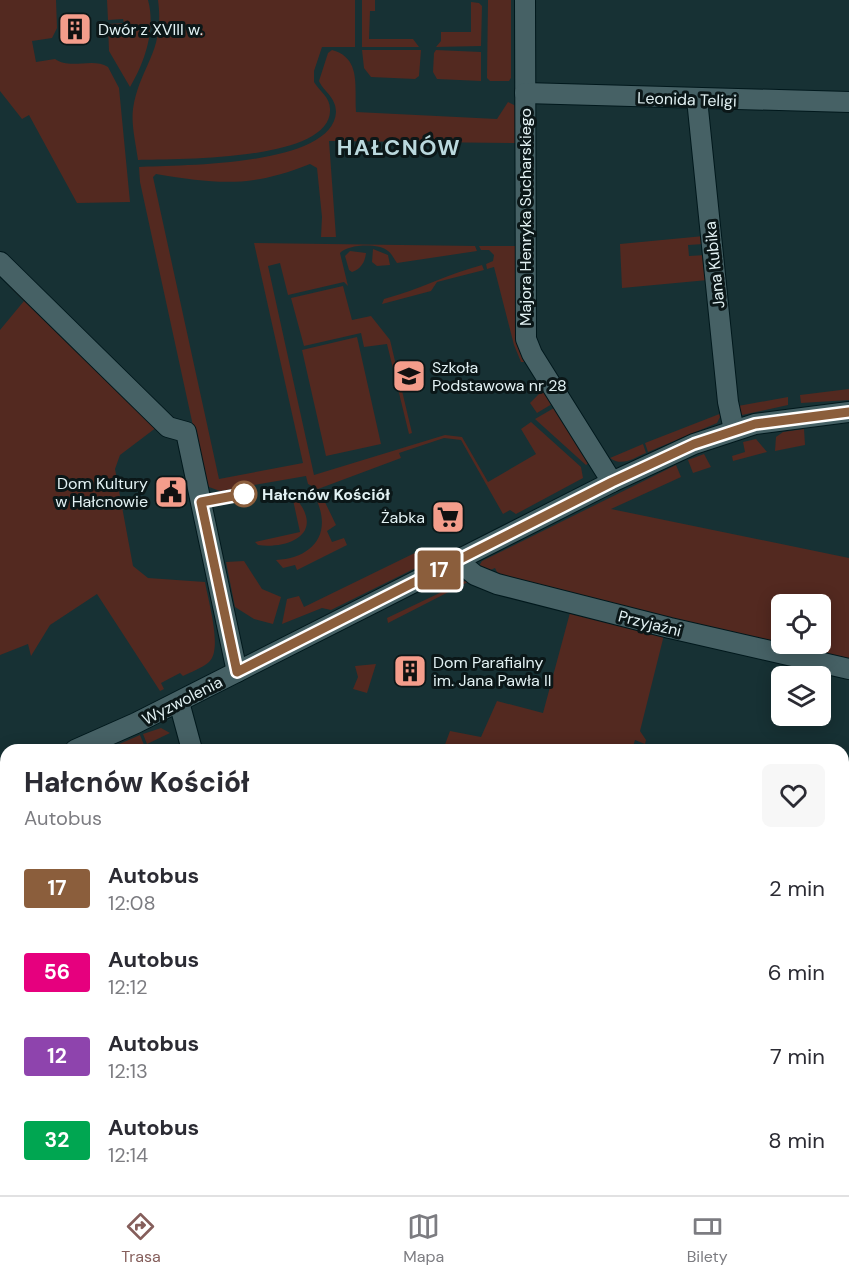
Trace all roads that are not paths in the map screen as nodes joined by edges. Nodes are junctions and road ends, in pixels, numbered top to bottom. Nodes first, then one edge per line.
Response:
1 (525, 0) edge
2 (525, 93) junction
3 (697, 99) junction
4 (849, 102) edge
5 (0, 262) edge
6 (849, 412) edge
7 (734, 430) junction
8 (612, 482) junction
9 (458, 561) junction
10 (849, 669) edge
11 (237, 672) junction
12 (179, 702) junction
13 (88, 744) edge
14 (190, 744) edge

1 - 2 street, Majora Henryka Sucharskiego
2 - 3 street, Leonida Teligi
2 - 8 street, Majora Henryka Sucharskiego
3 - 4 street, Leonida Teligi
3 - 7 street, Jana Kubika
5 - 11 street
6 - 7 street, Wyzwolenia
7 - 8 street, Wyzwolenia
8 - 9 street, Wyzwolenia
9 - 10 street, Przyjaźni
9 - 11 street, Wyzwolenia
11 - 12 street, Wyzwolenia
12 - 13 street, Wyzwolenia
12 - 14 street

